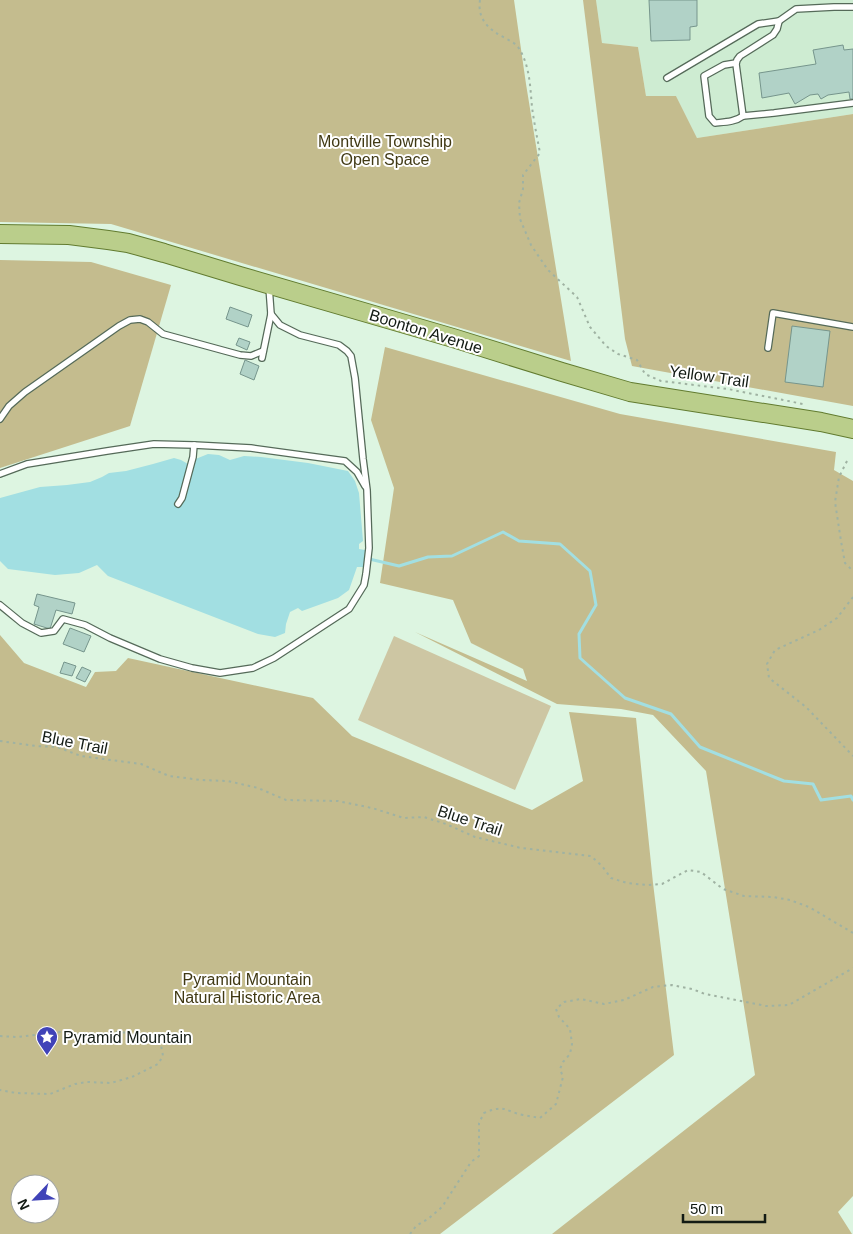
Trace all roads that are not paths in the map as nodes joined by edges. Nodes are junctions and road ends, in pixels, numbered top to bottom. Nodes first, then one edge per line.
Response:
1 (824, 0) edge
2 (826, 7) junction
3 (853, 7) edge
4 (779, 21) junction
5 (736, 62) junction
6 (667, 78) dead end
7 (853, 103) edge
8 (743, 116) junction
9 (0, 234) edge
10 (269, 284) junction
11 (271, 314) junction
12 (853, 327) edge
13 (768, 348) dead end
14 (263, 351) junction
15 (262, 358) dead end
16 (0, 419) edge
17 (852, 426) edge
18 (194, 444) junction
19 (0, 474) edge
20 (367, 490) junction
21 (180, 501) dead end
22 (0, 605) edge

1 - 2 lane
2 - 3 lane
2 - 4 lane
4 - 5 lane
4 - 6 lane
5 - 8 lane
5 - 8 lane
7 - 8 lane
9 - 10 main road, Boonton Avenue
10 - 11 lane
10 - 17 main road, Boonton Avenue
11 - 14 lane
11 - 20 lane
12 - 13 lane
14 - 15 lane
14 - 16 lane
18 - 19 lane
18 - 20 lane
18 - 21 lane
20 - 22 lane

